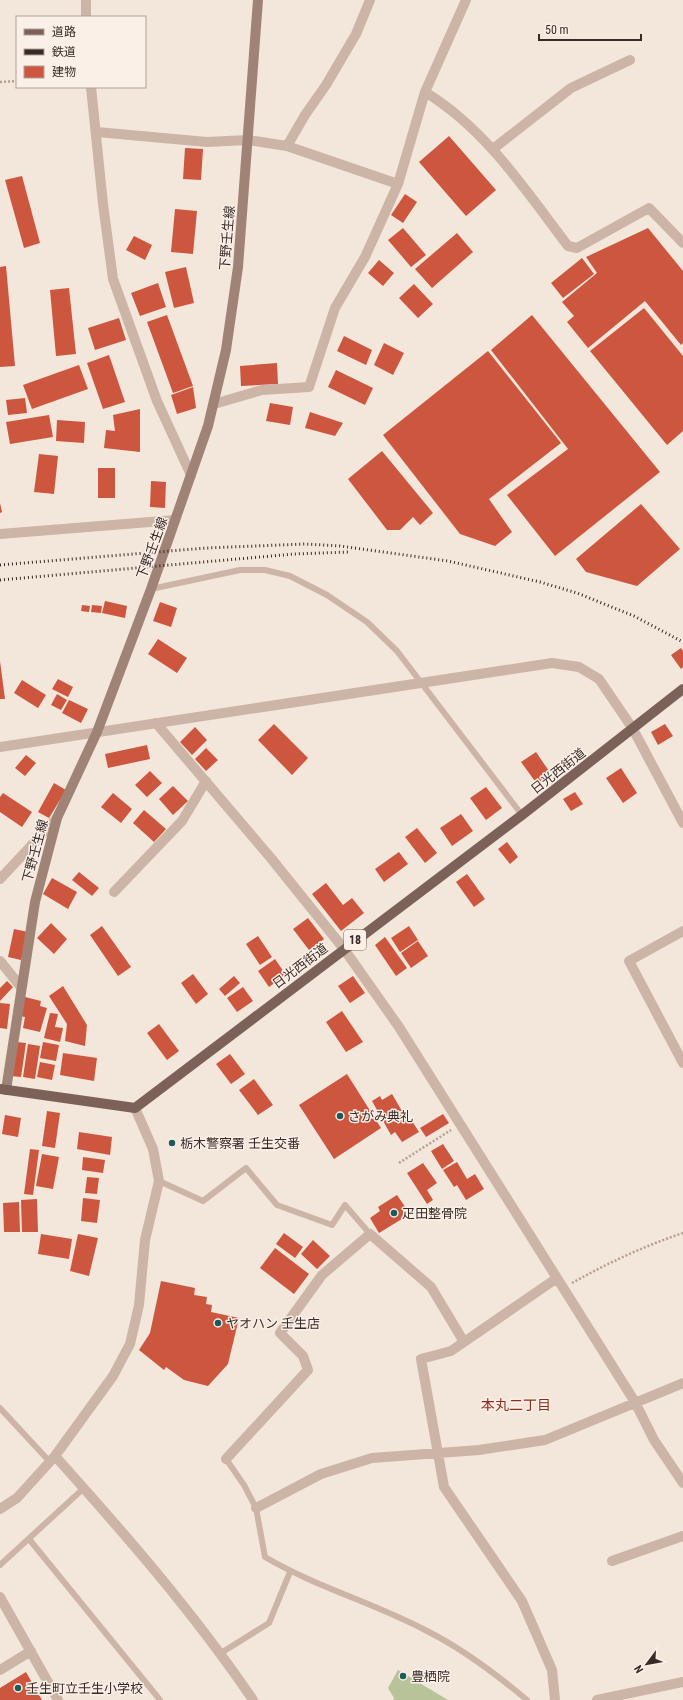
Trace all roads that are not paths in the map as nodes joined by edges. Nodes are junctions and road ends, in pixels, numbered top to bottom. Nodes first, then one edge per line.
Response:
1 (86, 0) edge
2 (258, 0) edge
3 (370, 0) edge
4 (466, 0) edge
5 (86, 16) edge
6 (630, 60) dead end
7 (91, 88) edge
8 (425, 92) junction
9 (97, 132) junction
10 (248, 140) junction
11 (287, 146) junction
12 (493, 149) junction
13 (398, 184) junction
14 (683, 244) edge
15 (214, 404) junction
16 (192, 475) junction
17 (175, 520) junction
18 (0, 534) edge
19 (151, 589) junction
20 (421, 682) junction
21 (683, 689) edge
22 (156, 723) junction
23 (632, 729) junction
24 (97, 732) junction
25 (0, 747) edge
26 (206, 781) junction
27 (522, 815) junction
28 (57, 818) junction
29 (683, 823) edge
30 (0, 879) edge
31 (114, 892) dead end
32 (683, 931) edge
33 (344, 949) junction
34 (0, 961) edge
35 (21, 987) junction
36 (683, 1063) edge
37 (3, 1089) edge
38 (136, 1108) junction
39 (159, 1181) junction
40 (370, 1234) junction
41 (557, 1278) junction
42 (464, 1342) junction
43 (683, 1383) edge
44 (635, 1402) junction
45 (0, 1408) edge
46 (438, 1452) junction
47 (52, 1459) junction
48 (226, 1459) joint
49 (683, 1483) edge
50 (84, 1488) junction
51 (256, 1508) junction
52 (0, 1509) edge
53 (683, 1536) edge
54 (29, 1539) junction
55 (612, 1561) dead end
56 (0, 1565) edge
57 (290, 1572) junction
58 (0, 1597) edge
59 (31, 1652) junction
60 (221, 1653) junction
61 (0, 1670) edge
62 (683, 1682) edge
63 (58, 1700) edge
64 (160, 1700) edge
65 (253, 1700) edge
66 (526, 1700) edge
67 (554, 1700) edge
68 (597, 1700) edge

1 - 5 street
2 - 10 main road, 下野壬生線
3 - 11 street
4 - 8 street
6 - 12 street
7 - 9 street
8 - 12 street
8 - 13 street
9 - 10 street
9 - 16 street
10 - 11 street
10 - 15 main road, 下野壬生線
11 - 13 street
12 - 14 street
13 - 15 street
15 - 16 main road, 下野壬生線
16 - 17 main road, 下野壬生線
17 - 18 street
17 - 19 main road, 下野壬生線
19 - 20 lane
19 - 24 main road, 下野壬生線
20 - 22 street
20 - 23 street
20 - 27 lane
21 - 23 main road, 日光西街道 / 18
22 - 24 street
22 - 26 street
23 - 27 main road, 日光西街道 / 18
23 - 29 street
24 - 25 street
24 - 28 main road, 下野壬生線
26 - 31 street
26 - 33 street
27 - 33 main road, 日光西街道 / 18
28 - 30 street
28 - 35 main road, 下野壬生線
32 - 36 street
33 - 38 main road, 日光西街道 / 18
33 - 41 street
34 - 35 street
35 - 37 main road, 下野壬生線
37 - 38 main road
38 - 39 street
39 - 40 lane
39 - 47 street
40 - 42 street
40 - 48 street
41 - 42 street
41 - 44 street
42 - 46 street
43 - 44 street
44 - 46 street
44 - 49 street
45 - 47 lane
46 - 51 street
46 - 67 street
47 - 50 street
47 - 52 street
48 - 51 lane
50 - 54 lane
50 - 60 street
51 - 57 lane
53 - 55 street
54 - 56 lane
54 - 64 lane
57 - 60 lane
57 - 66 lane
58 - 59 street
59 - 61 street
59 - 63 street
60 - 65 street
62 - 68 street

